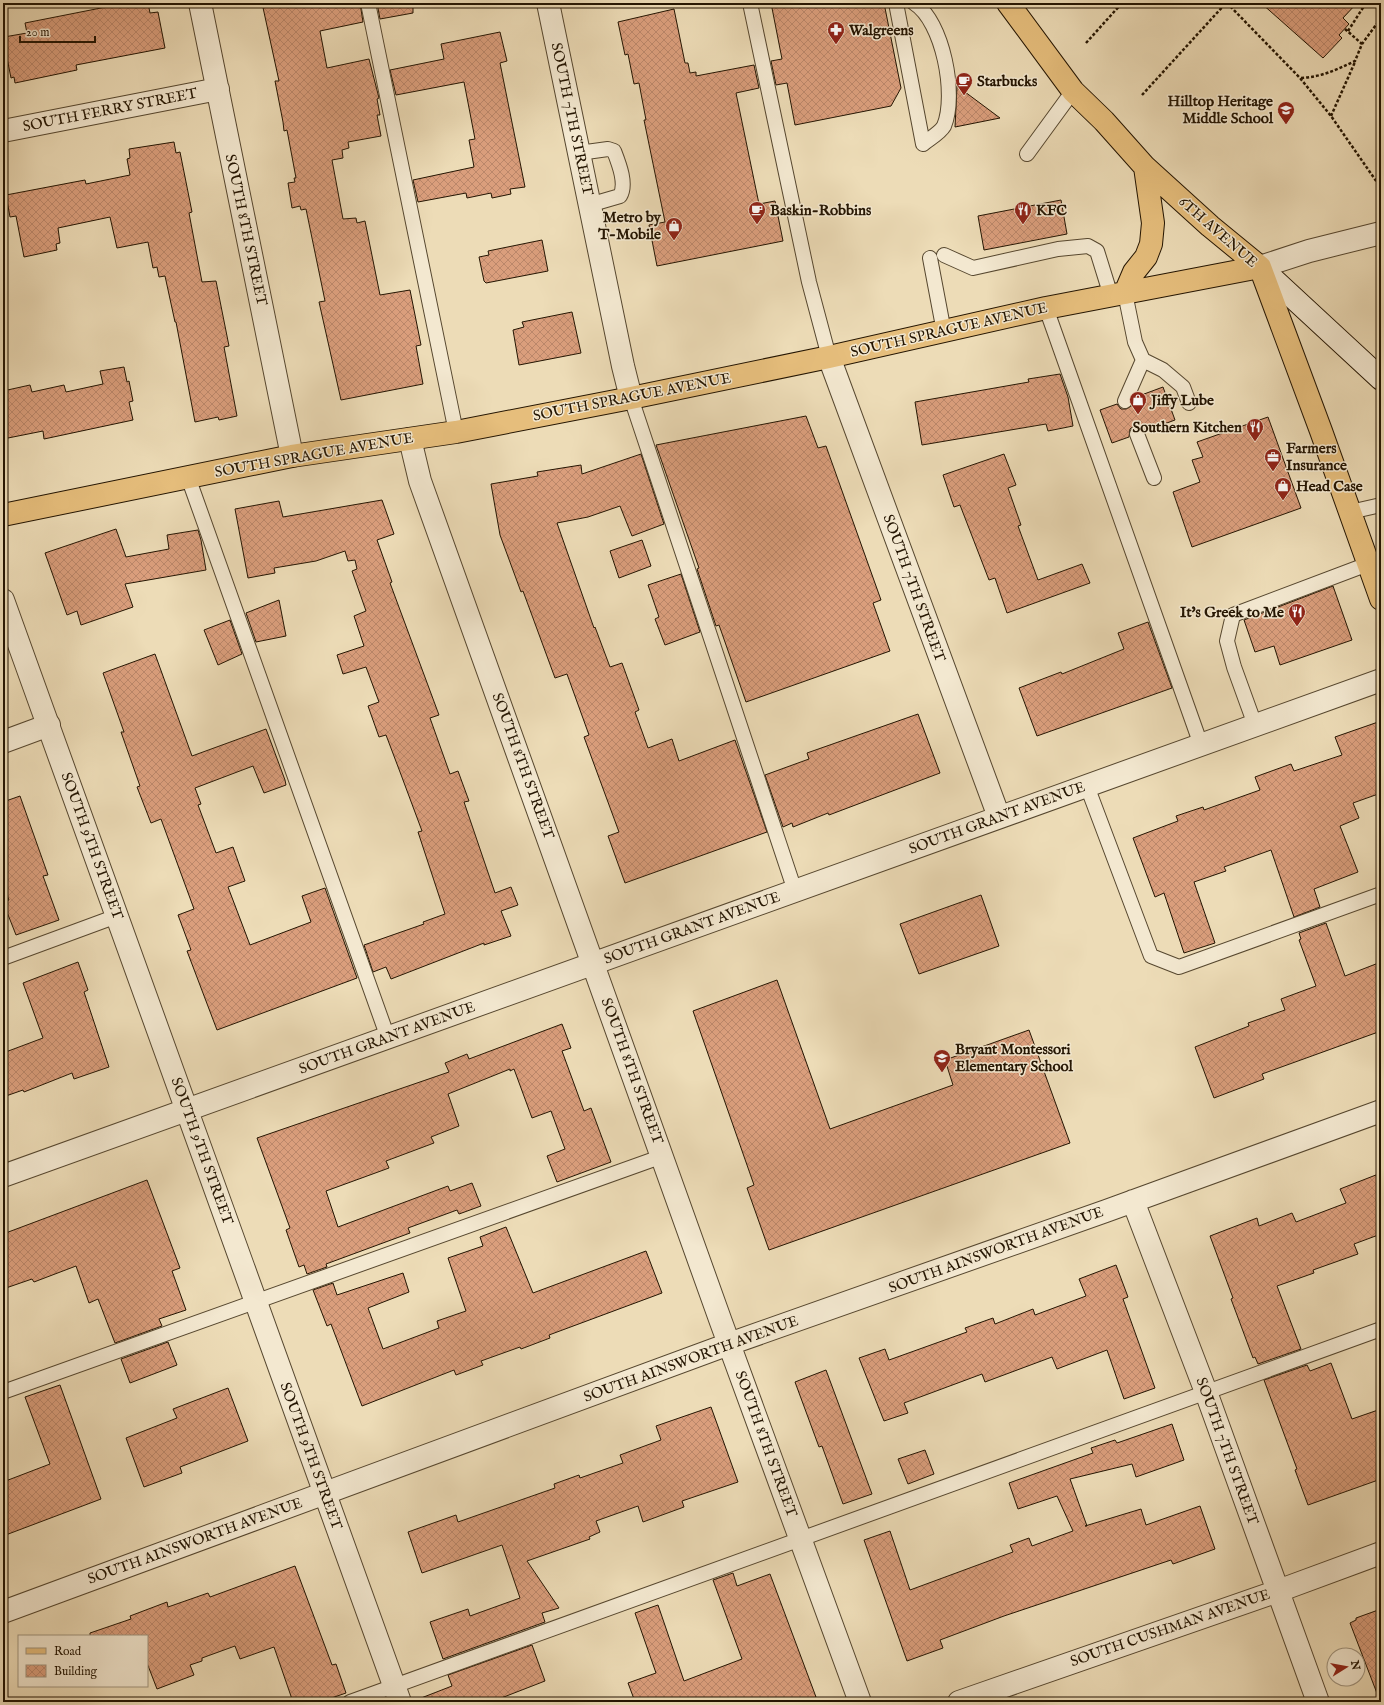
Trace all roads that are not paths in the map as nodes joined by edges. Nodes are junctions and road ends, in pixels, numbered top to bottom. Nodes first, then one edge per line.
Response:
1 (200, 3) edge
2 (368, 3) edge
3 (548, 3) edge
4 (750, 3) edge
5 (896, 3) edge
6 (914, 3) edge
7 (1008, 3) edge
8 (218, 89) junction
9 (1073, 91) junction
10 (3, 131) edge
11 (579, 153) junction
12 (1027, 154) dead end
13 (1145, 167) junction
14 (589, 204) junction
15 (1381, 233) edge
16 (944, 255) dead end
17 (930, 258) dead end
18 (1260, 267) junction
19 (1118, 294) junction
20 (1046, 308) junction
21 (944, 332) junction
22 (829, 357) junction
23 (1143, 360) junction
24 (1381, 379) edge
25 (631, 398) junction
26 (1125, 401) dead end
27 (1189, 404) dead end
28 (456, 432) junction
29 (1137, 434) dead end
30 (410, 439) junction
31 (292, 456) junction
32 (188, 477) junction
33 (1154, 478) dead end
34 (1381, 505) edge
35 (1350, 512) junction
36 (3, 515) edge
37 (1368, 564) junction
38 (1381, 599) edge
39 (3, 600) edge
40 (1381, 680) edge
41 (49, 725) junction
42 (1255, 725) junction
43 (3, 742) edge
44 (1201, 745) junction
45 (1087, 786) junction
46 (999, 817) junction
47 (795, 891) junction
48 (1381, 894) edge
49 (117, 916) junction
50 (3, 958) edge
51 (594, 964) junction
52 (388, 1038) junction
53 (187, 1110) junction
54 (1381, 1111) edge
55 (663, 1156) junction
56 (3, 1176) edge
57 (1133, 1202) junction
58 (256, 1301) junction
59 (1381, 1329) edge
60 (729, 1344) junction
61 (3, 1392) edge
62 (1206, 1392) junction
63 (325, 1493) junction
64 (801, 1539) junction
65 (1381, 1553) edge
66 (1278, 1591) junction
67 (3, 1612) edge
68 (397, 1694) edge
69 (350, 1702) edge
70 (860, 1702) edge
71 (959, 1702) edge
72 (1318, 1702) edge

1 - 8 street, SOUTH 8TH STREET
2 - 28 lane
3 - 11 street, SOUTH 7TH STREET
4 - 22 lane
5 - 6 lane
7 - 9 main road, 6TH AVENUE
8 - 10 street, SOUTH FERRY STREET
8 - 31 street, SOUTH 8TH STREET
9 - 12 lane
9 - 13 main road, 6TH AVENUE
11 - 14 street, SOUTH 7TH STREET
11 - 14 lane
13 - 18 main road, 6TH AVENUE
13 - 19 main road
14 - 25 street, SOUTH 7TH STREET
15 - 18 street
16 - 19 lane
17 - 21 lane
18 - 19 main road, SOUTH SPRAGUE AVENUE
18 - 24 street
18 - 35 main road, 6TH AVENUE
19 - 20 main road, SOUTH SPRAGUE AVENUE
19 - 23 lane
20 - 21 main road, SOUTH SPRAGUE AVENUE
20 - 44 lane
21 - 22 main road, SOUTH SPRAGUE AVENUE
22 - 25 main road, SOUTH SPRAGUE AVENUE
22 - 46 street, SOUTH 7TH STREET
23 - 26 lane
23 - 27 lane
25 - 28 main road, SOUTH SPRAGUE AVENUE
25 - 47 lane
28 - 30 main road, SOUTH SPRAGUE AVENUE
29 - 33 lane
30 - 31 main road, SOUTH SPRAGUE AVENUE
30 - 51 street, SOUTH 8TH STREET
31 - 32 main road, SOUTH SPRAGUE AVENUE
32 - 36 main road, SOUTH SPRAGUE AVENUE
32 - 52 lane
34 - 35 lane
35 - 37 main road, 6TH AVENUE
37 - 38 main road, 6TH AVENUE
37 - 42 lane
39 - 41 street, SOUTH 9TH STREET
40 - 42 street, SOUTH GRANT AVENUE
41 - 43 street
41 - 49 street, SOUTH 9TH STREET
42 - 44 street, SOUTH GRANT AVENUE
44 - 45 street, SOUTH GRANT AVENUE
45 - 46 street, SOUTH GRANT AVENUE
45 - 48 lane
46 - 47 street, SOUTH GRANT AVENUE
47 - 51 street, SOUTH GRANT AVENUE
49 - 50 lane
49 - 53 street, SOUTH 9TH STREET
51 - 52 street, SOUTH GRANT AVENUE
51 - 55 street, SOUTH 8TH STREET
52 - 53 street, SOUTH GRANT AVENUE
53 - 56 street, SOUTH GRANT AVENUE
53 - 58 street, SOUTH 9TH STREET
54 - 57 street, SOUTH AINSWORTH AVENUE
55 - 58 lane
55 - 60 street, SOUTH 8TH STREET
57 - 60 street, SOUTH AINSWORTH AVENUE
57 - 62 street, SOUTH 7TH STREET
58 - 61 lane
58 - 63 street, SOUTH 9TH STREET
59 - 62 lane
60 - 63 street, SOUTH AINSWORTH AVENUE
60 - 64 street, SOUTH 8TH STREET
62 - 64 lane
62 - 66 street, SOUTH 7TH STREET
63 - 67 street, SOUTH AINSWORTH AVENUE
63 - 68 street, SOUTH 9TH STREET
64 - 68 lane
64 - 70 street, SOUTH 8TH STREET
65 - 66 street, SOUTH CUSHMAN AVENUE
66 - 71 street, SOUTH CUSHMAN AVENUE
66 - 72 street, SOUTH 7TH STREET
68 - 69 lane

